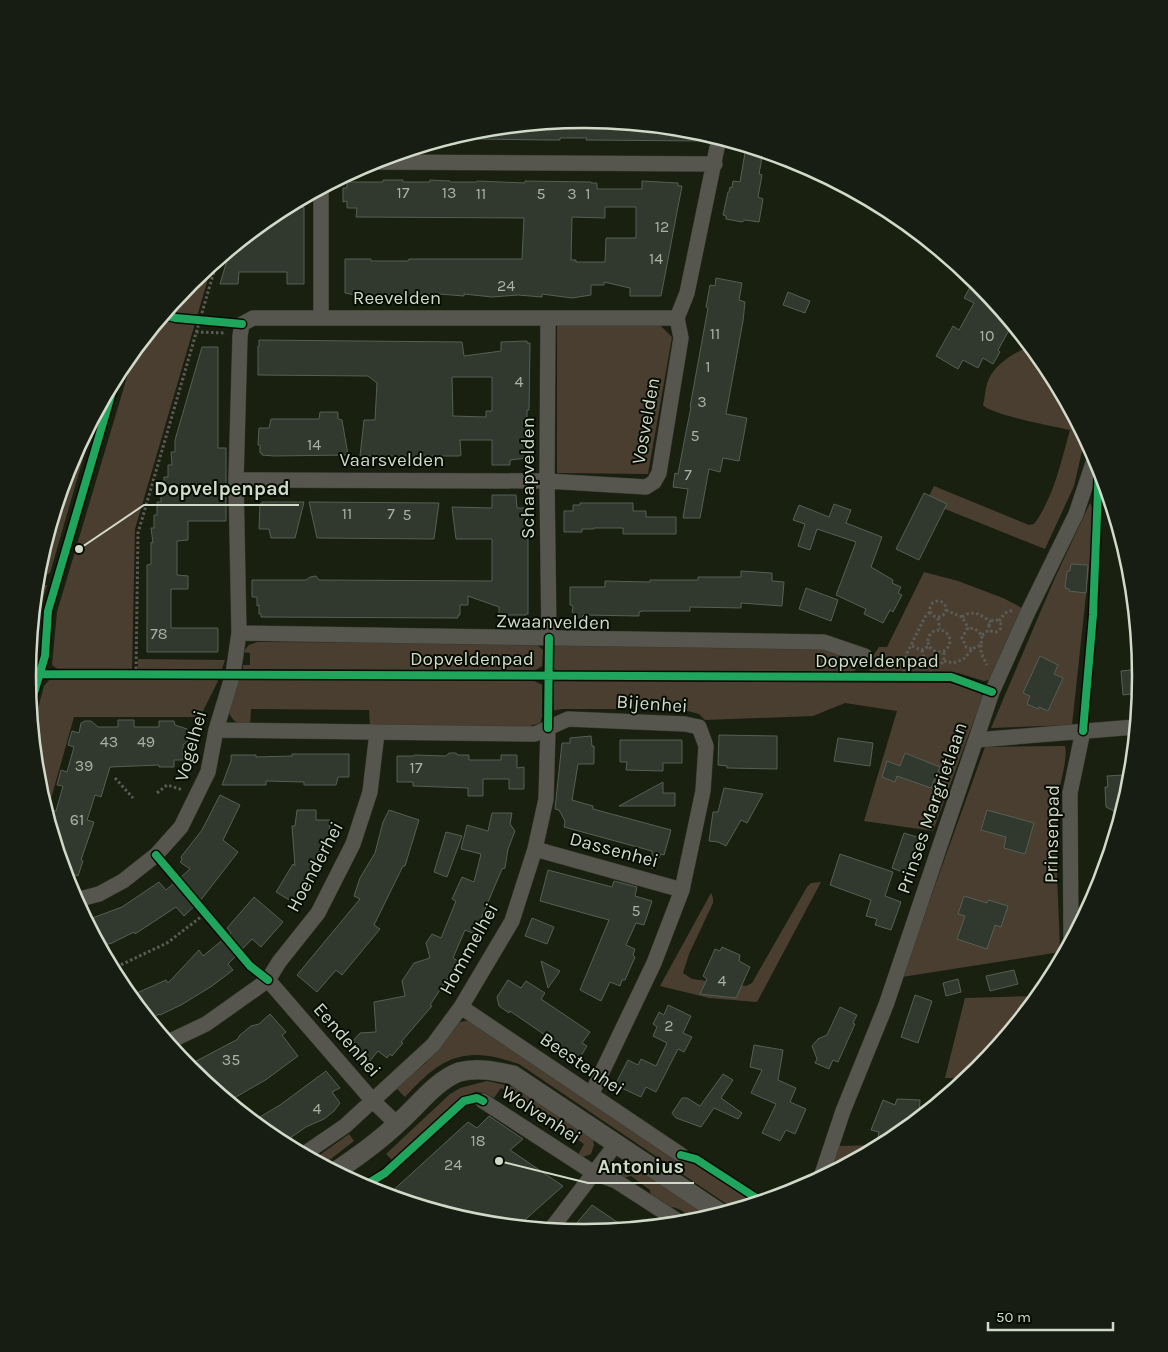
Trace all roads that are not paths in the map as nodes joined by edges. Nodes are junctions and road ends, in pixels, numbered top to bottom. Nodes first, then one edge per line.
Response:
1 (718, 145) edge
2 (395, 162) edge
3 (715, 164) junction
4 (321, 196) edge
5 (321, 318) junction
6 (548, 318) junction
7 (677, 318) junction
8 (108, 406) edge
9 (1091, 469) edge
10 (236, 480) junction
11 (547, 481) junction
12 (238, 633) junction
13 (549, 638) junction
14 (865, 656) dead end
15 (36, 685) edge
16 (548, 728) junction
17 (1129, 728) edge
18 (216, 730) junction
19 (1083, 731) junction
20 (377, 733) junction
21 (976, 740) junction
22 (535, 849) junction
23 (682, 890) junction
24 (84, 898) edge
25 (1071, 926) edge
26 (268, 980) junction
27 (461, 1007) junction
28 (174, 1039) edge
29 (592, 1095) junction
30 (483, 1100) dead end
31 (373, 1101) junction
32 (398, 1124) junction
33 (616, 1144) junction
34 (310, 1150) edge
35 (681, 1155) dead end
36 (342, 1167) edge
37 (824, 1168) edge
38 (594, 1173) junction
39 (713, 1208) edge
40 (671, 1216) edge
41 (555, 1223) edge

1 - 3 street
2 - 3 street
3 - 7 street
4 - 5 street
5 - 6 street, Reevelden
5 - 10 street, Reevelden
6 - 7 street, Reevelden
6 - 11 street, Schaapvelden
7 - 11 street, Vosvelden
8 - 15 lane
9 - 21 street, Prinses Margrietlaan
10 - 11 street, Vaarsvelden
10 - 12 street
11 - 13 street, Schaapvelden
12 - 13 street, Zwaanvelden
12 - 18 street, Vogelhei
13 - 14 street, Zwaanvelden
16 - 20 street, Bijenhei
16 - 22 street, Hommelhei
16 - 23 street, Bijenhei
17 - 19 street
18 - 20 street, Bijenhei
18 - 24 street, Vogelhei
19 - 21 street
19 - 25 street, Prinsenpad
20 - 26 street, Hoenderhei
21 - 37 street, Prinses Margrietlaan
22 - 23 street, Dassenhei
22 - 27 street, Hommelhei
23 - 29 street, Bijenhei
26 - 28 street, Hoenderhei
26 - 31 street, Eendenhei
27 - 29 street, Beestenhei
27 - 31 street, Hommelhei
29 - 35 street, Beestenhei
30 - 38 street, Wolvenhei
31 - 32 street, Eendenhei
31 - 34 street, Hommelhei
32 - 33 street
32 - 36 street
33 - 38 street
33 - 39 street
38 - 40 street, Wolvenhei
38 - 41 street

